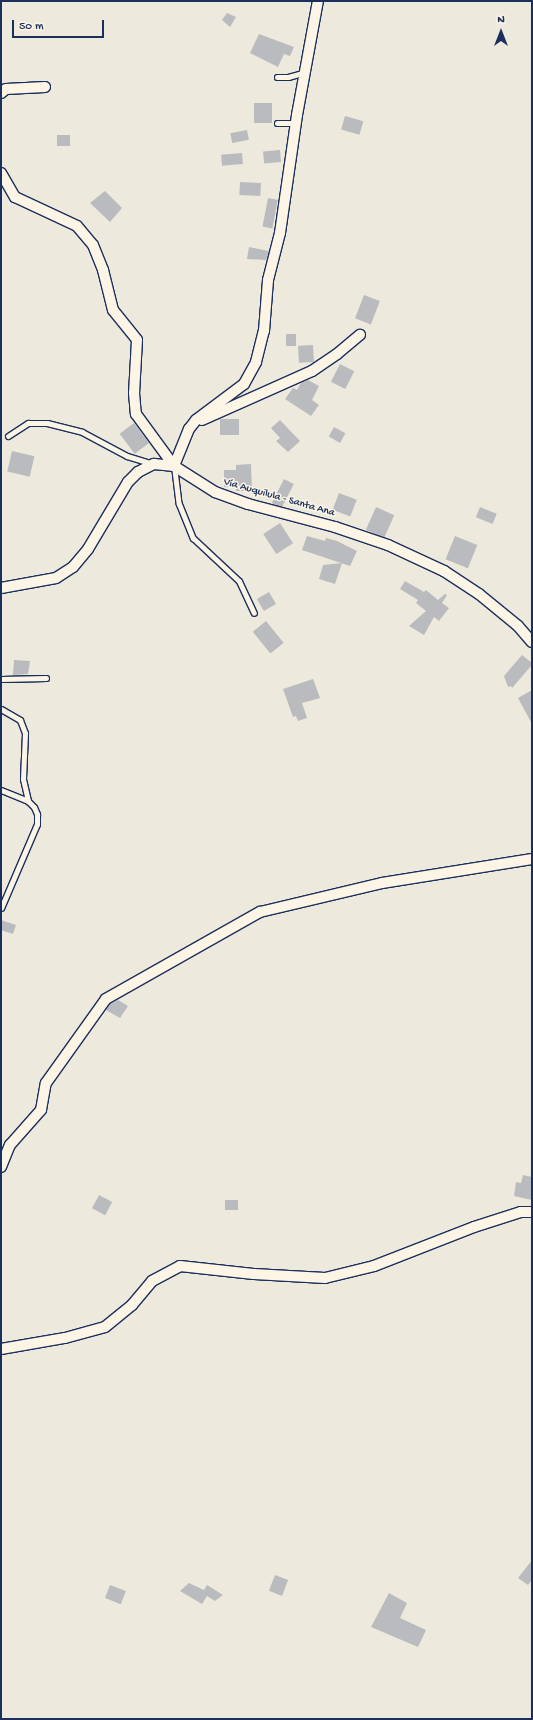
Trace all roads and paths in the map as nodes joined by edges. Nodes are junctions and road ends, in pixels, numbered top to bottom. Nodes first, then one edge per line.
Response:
1 (318, 1) edge
2 (305, 72) junction
3 (277, 77) dead end
4 (45, 87) dead end
5 (1, 93) edge
6 (277, 123) dead end
7 (296, 123) junction
8 (1, 173) edge
9 (360, 335) dead end
10 (196, 420) junction
11 (8, 436) dead end
12 (154, 464) junction
13 (174, 466) junction
14 (1, 588) edge
15 (254, 612) dead end
16 (532, 642) edge
17 (46, 678) dead end
18 (1, 679) edge
19 (1, 709) edge
20 (1, 790) edge
21 (28, 801) junction
22 (532, 859) edge
23 (1, 908) edge
24 (1, 1166) edge
25 (532, 1212) edge
26 (1, 1349) edge

1 - 2 street
2 - 3 lane
2 - 7 street
4 - 5 street
6 - 7 lane
7 - 10 street
8 - 13 street
9 - 10 street
10 - 13 street
11 - 12 lane
12 - 13 street, Vía Auquilula - Santa Ana
12 - 14 street
13 - 15 lane
13 - 16 street, Vía Auquilula - Santa Ana
17 - 18 lane
19 - 21 lane
20 - 21 lane
21 - 23 lane
22 - 24 street
25 - 26 street

